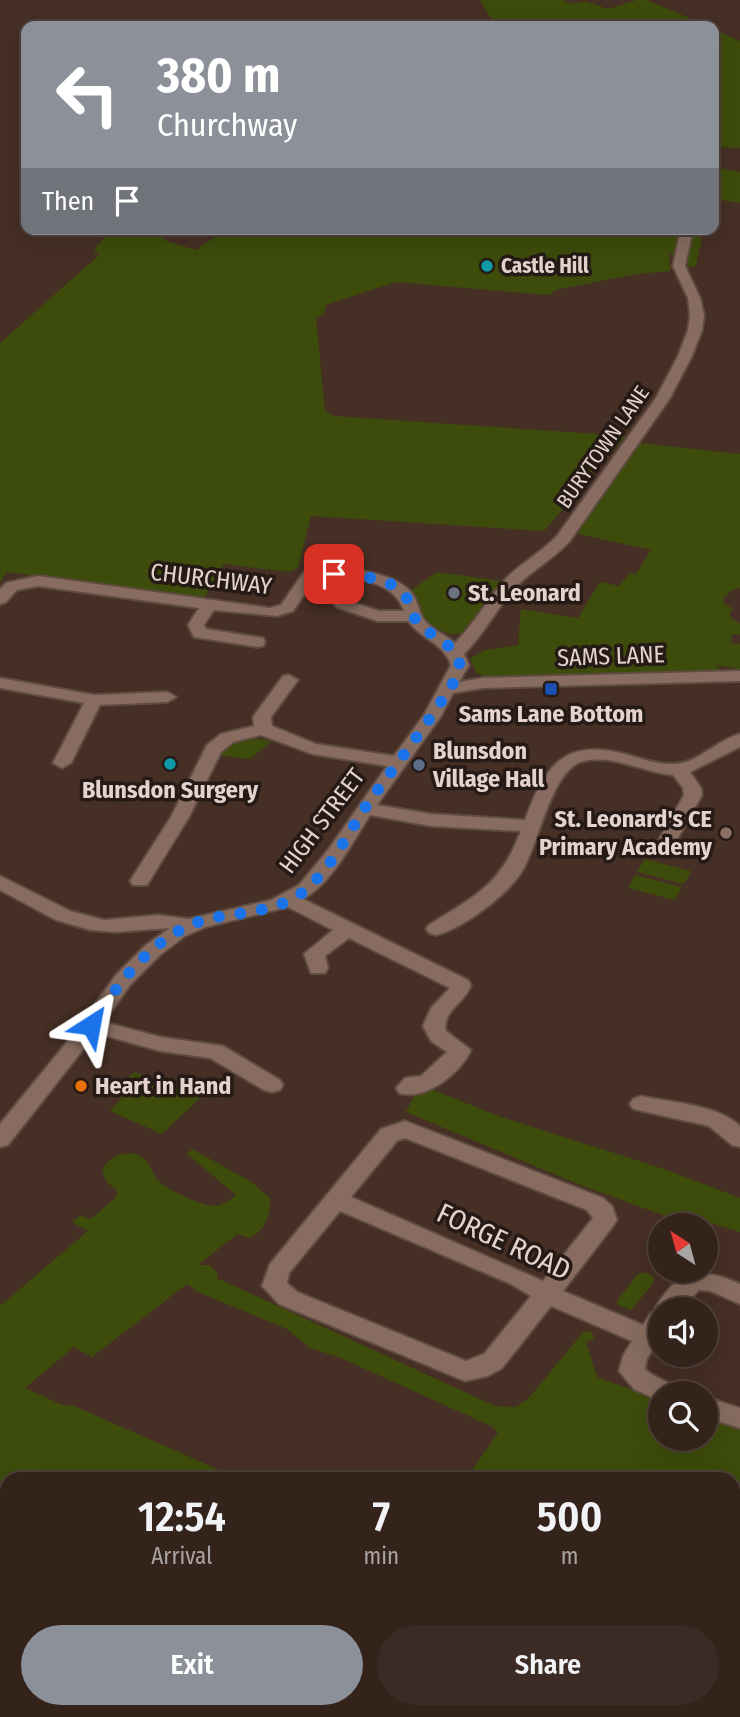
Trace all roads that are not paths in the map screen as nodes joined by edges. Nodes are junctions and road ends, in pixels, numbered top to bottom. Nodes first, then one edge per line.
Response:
1 (686, 235) edge
2 (0, 599) edge
3 (342, 604) dead end
4 (209, 605) junction
5 (414, 616) junction
6 (257, 642) dead end
7 (456, 652) junction
8 (740, 676) edge
9 (289, 680) dead end
10 (454, 680) junction
11 (0, 684) edge
12 (167, 697) dead end
13 (94, 700) junction
14 (263, 729) junction
15 (740, 738) edge
16 (398, 762) junction
17 (62, 763) dead end
18 (678, 769) junction
19 (365, 809) junction
20 (533, 826) junction
21 (647, 846) dead end
22 (140, 881) dead end
23 (0, 882) edge
24 (289, 900) junction
25 (190, 926) junction
26 (347, 929) junction
27 (436, 929) dead end
28 (318, 968) dead end
29 (91, 1025) junction
30 (277, 1087) dead end
31 (407, 1088) dead end
32 (641, 1104) dead end
33 (0, 1139) edge
34 (740, 1139) edge
35 (335, 1199) junction
36 (547, 1294) junction
37 (740, 1295) edge
38 (677, 1297) edge
39 (648, 1327) edge
40 (648, 1338) edge
41 (648, 1387) edge
42 (718, 1411) edge
43 (740, 1419) edge

1 - 7 street, BURYTOWN LANE
2 - 4 street, CHURCHWAY
3 - 5 street
4 - 5 street, CHURCHWAY
4 - 6 street
5 - 7 street, CHURCHWAY
7 - 10 street
8 - 10 street, SAMS LANE
9 - 14 street
10 - 16 street, HIGH STREET
11 - 13 street
12 - 13 street
13 - 17 street
14 - 16 street
14 - 22 street
15 - 18 street
16 - 19 street, HIGH STREET
18 - 20 street
18 - 21 street
19 - 20 street
19 - 24 street, HIGH STREET
20 - 27 street
23 - 25 street
24 - 25 street, HIGH STREET
24 - 26 street
25 - 29 street, HIGH STREET
26 - 28 street
26 - 31 street
29 - 30 street
29 - 33 street, HIGH STREET
32 - 34 street
35 - 36 street, FORGE ROAD
35 - 36 street
35 - 36 street
36 - 39 street, FORGE ROAD
37 - 38 street
40 - 41 street
42 - 43 street

